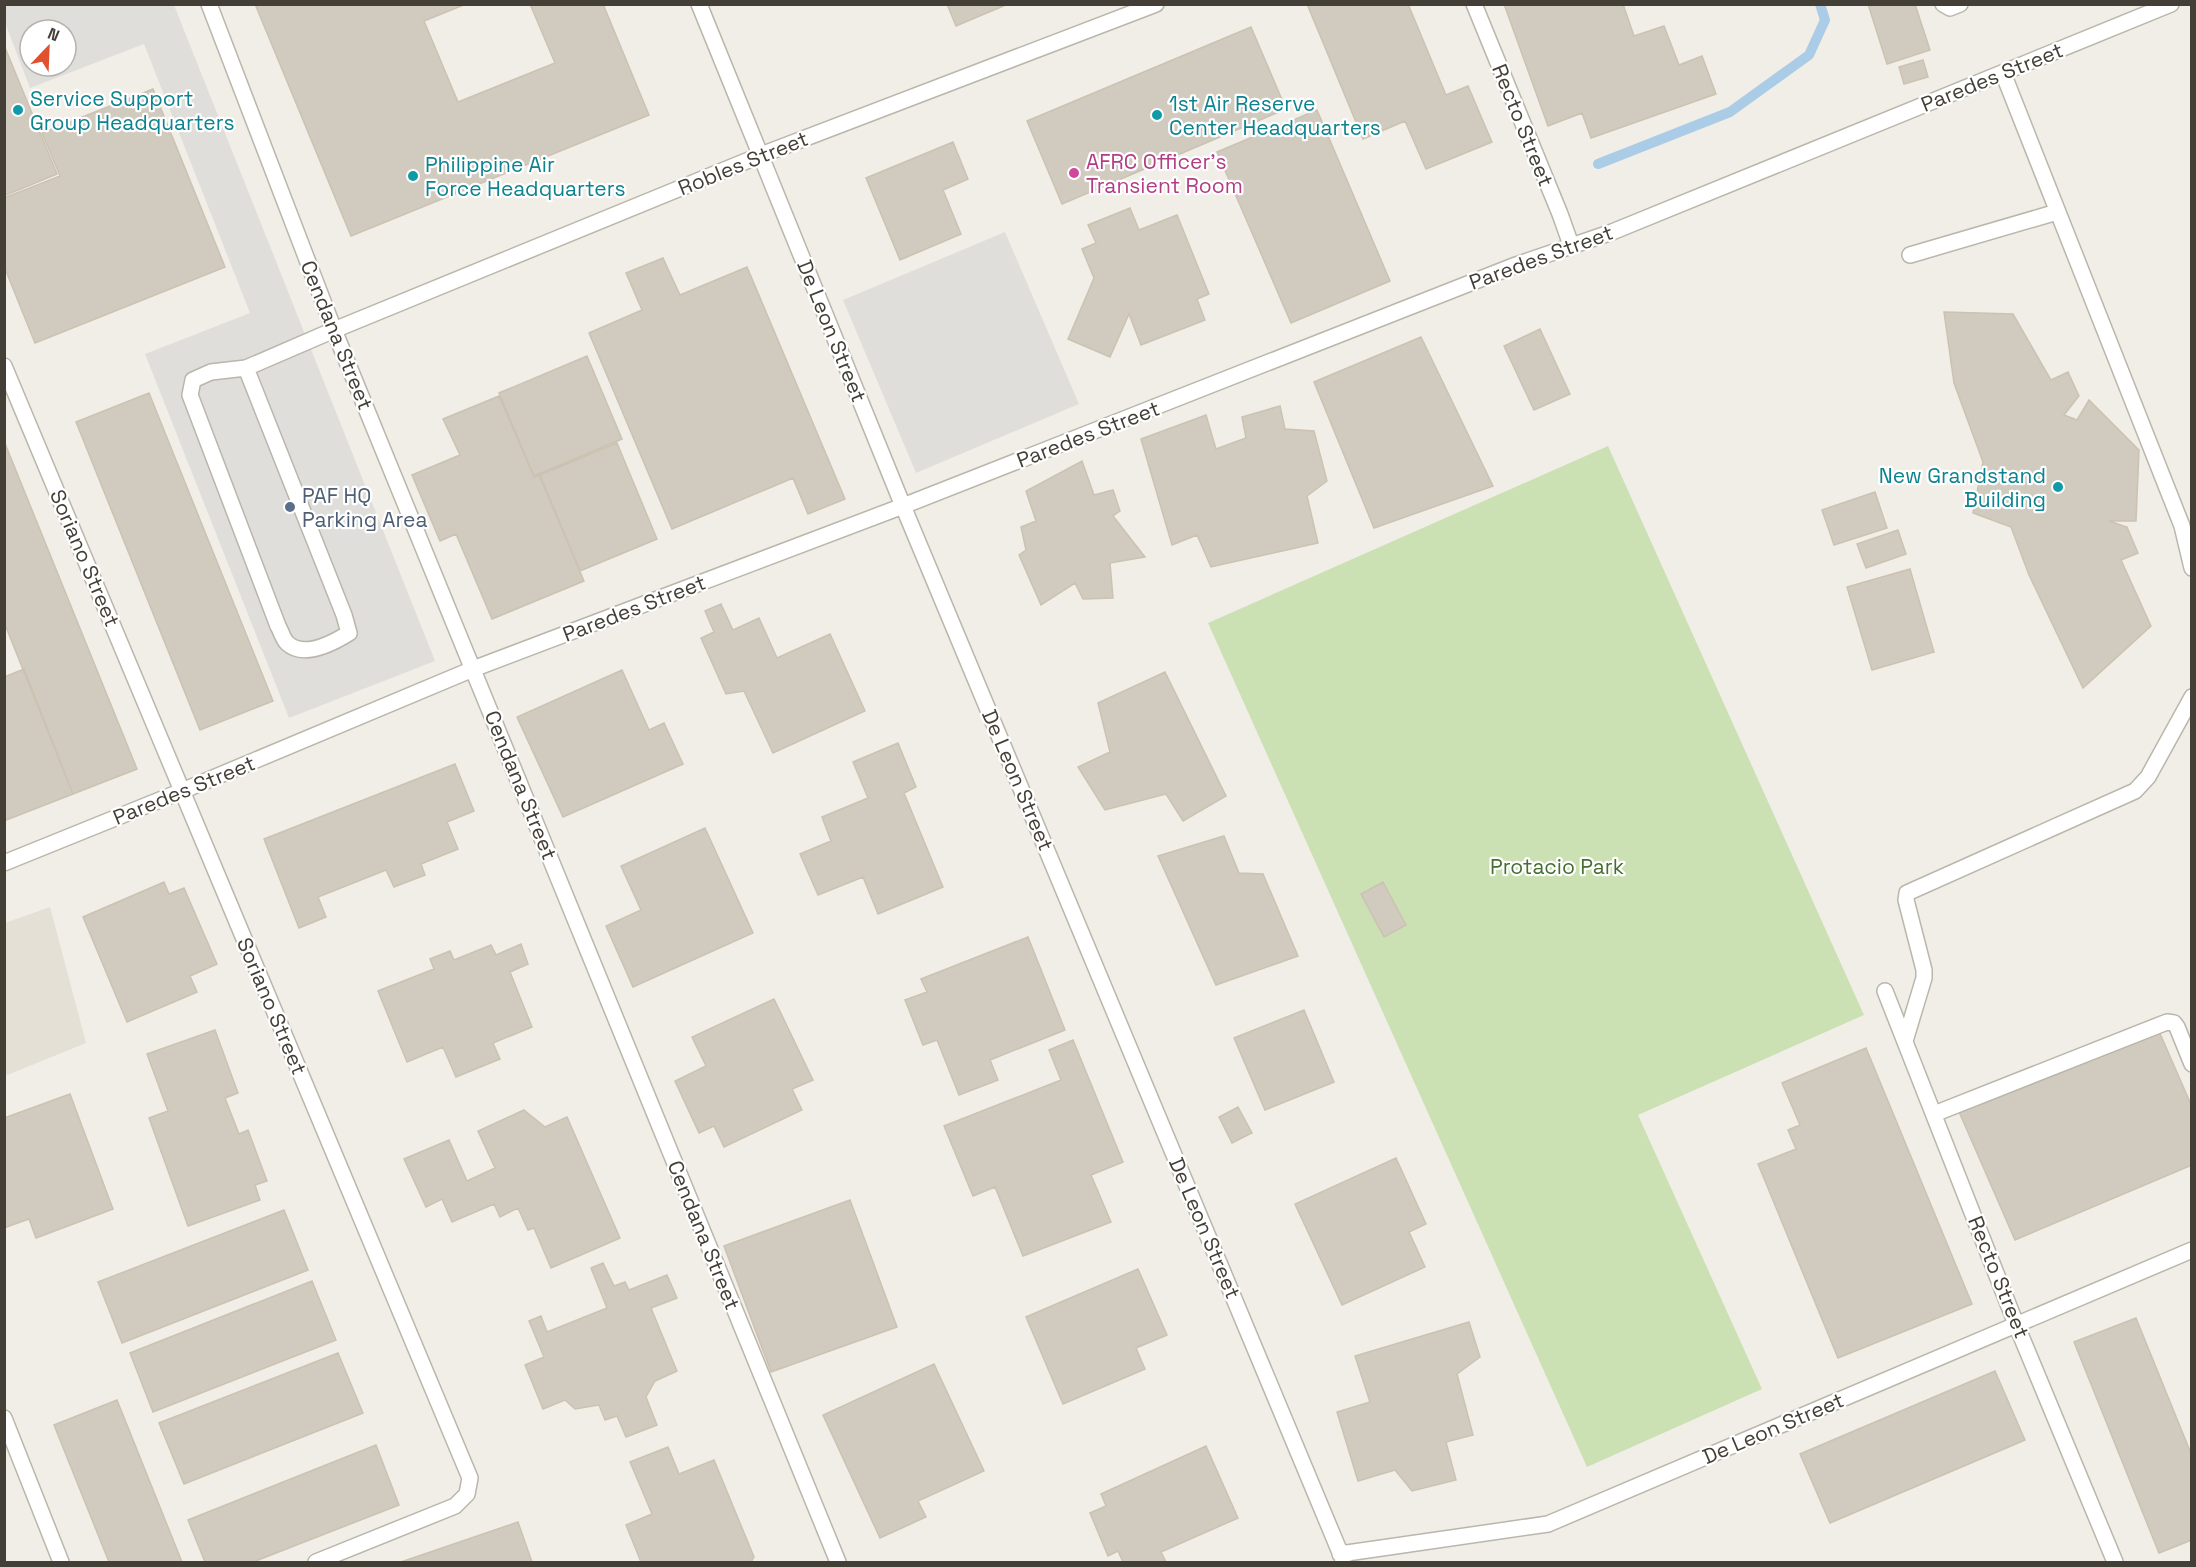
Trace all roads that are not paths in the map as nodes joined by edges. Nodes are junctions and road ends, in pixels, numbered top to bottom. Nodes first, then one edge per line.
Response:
1 (209, 4) edge
2 (699, 4) edge
3 (1156, 4) edge
4 (1474, 4) edge
5 (1943, 4) edge
6 (1960, 4) edge
7 (2171, 4) edge
8 (2134, 11) edge
9 (2003, 73) junction
10 (761, 155) junction
11 (2056, 212) junction
12 (1571, 245) junction
13 (1910, 255) dead end
14 (334, 330) junction
15 (4, 366) edge
16 (246, 368) junction
17 (903, 506) junction
18 (2192, 568) edge
19 (473, 669) junction
20 (2192, 697) edge
21 (182, 791) junction
22 (4, 863) edge
23 (1885, 991) dead end
24 (1905, 1041) junction
25 (2192, 1064) edge
26 (1934, 1114) junction
27 (2192, 1250) edge
28 (2016, 1324) junction
29 (4, 1418) edge
30 (1342, 1558) edge
31 (61, 1563) edge
32 (316, 1563) edge
33 (838, 1563) edge
34 (2115, 1563) edge

1 - 14 lane, Cendana Street
2 - 10 lane, De Leon Street
3 - 10 lane, Robles Street
4 - 12 lane, Recto Street
5 - 6 lane
7 - 8 lane, Paredes Street
8 - 9 lane, Paredes Street
9 - 11 lane
9 - 12 lane, Paredes Street
10 - 14 lane, Robles Street
10 - 17 lane, De Leon Street
11 - 13 lane
11 - 18 lane
12 - 17 lane, Paredes Street
14 - 16 lane, Robles Street
14 - 19 lane, Cendana Street
15 - 21 lane, Soriano Street
16 - 16 lane, Robles Street
17 - 19 lane, Paredes Street
17 - 30 lane, De Leon Street
19 - 21 lane, Paredes Street
19 - 33 lane, Cendana Street
20 - 24 lane
21 - 22 lane, Paredes Street
21 - 32 lane, Soriano Street
23 - 24 lane, Recto Street
24 - 26 lane, Recto Street
25 - 26 lane
26 - 28 lane, Recto Street
27 - 28 lane, De Leon Street
28 - 30 lane, De Leon Street
28 - 34 lane, Recto Street
29 - 31 lane

